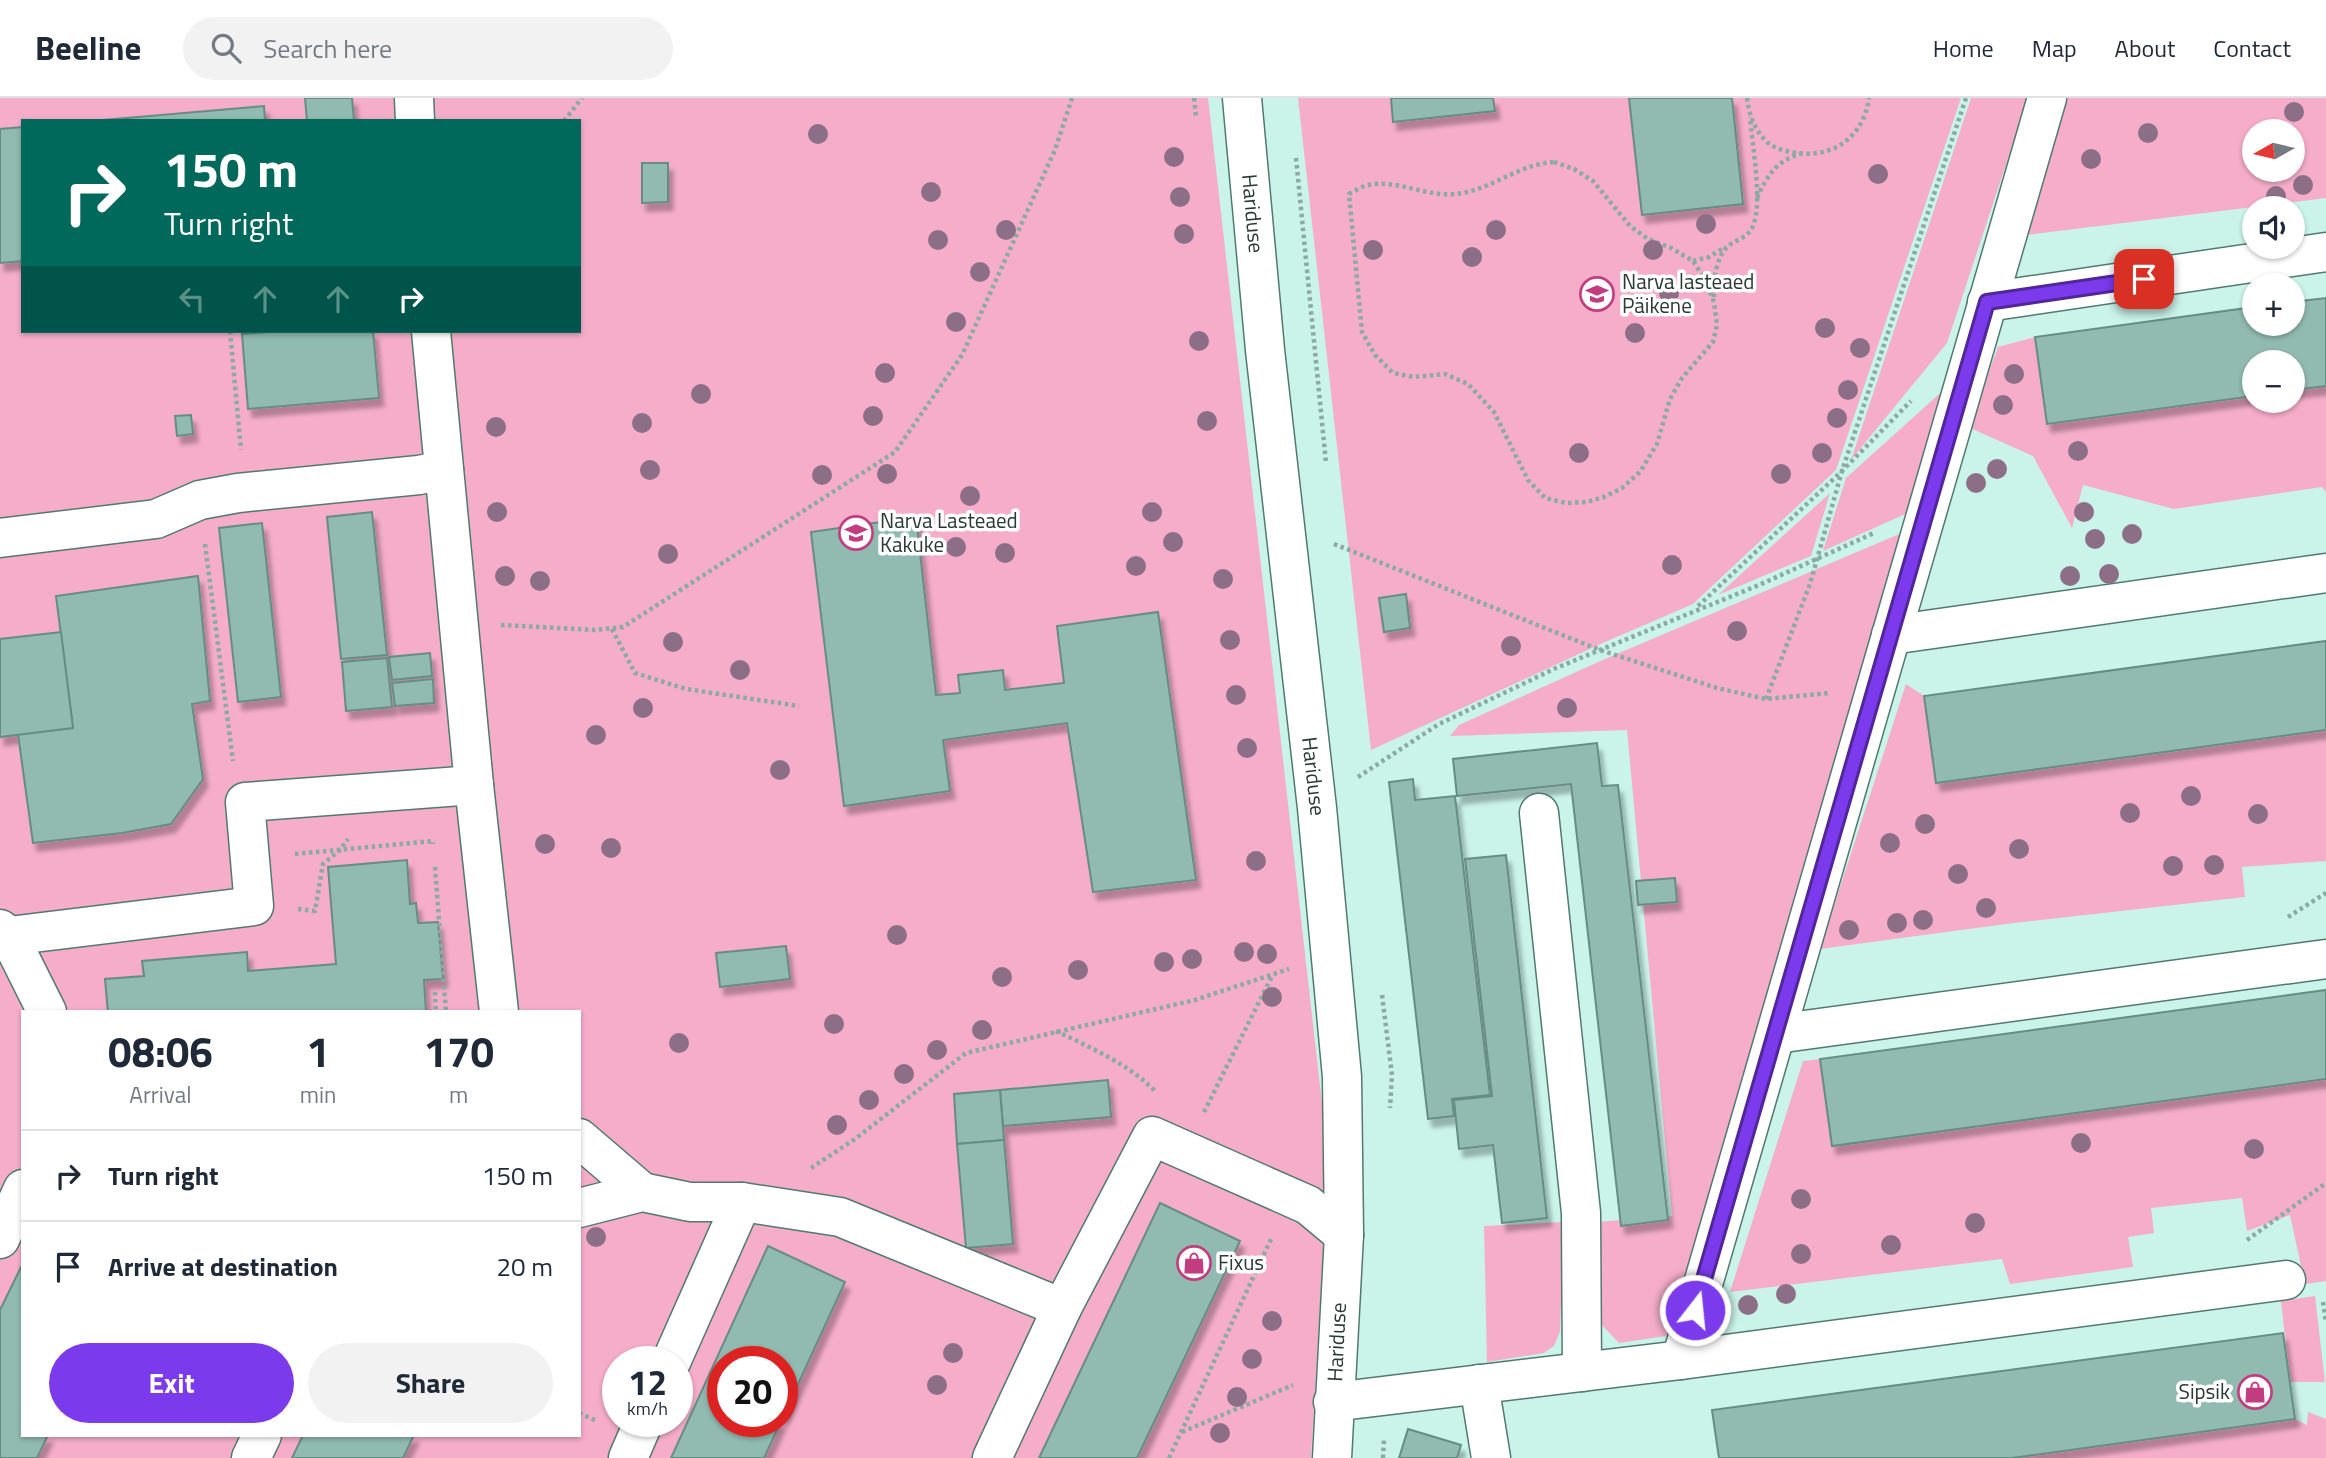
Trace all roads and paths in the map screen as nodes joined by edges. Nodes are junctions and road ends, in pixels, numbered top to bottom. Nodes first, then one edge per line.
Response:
1 (414, 98) edge
2 (582, 98) edge
3 (1072, 98) edge
4 (1194, 98) edge
5 (1242, 98) edge
6 (1747, 98) edge
7 (1868, 98) edge
8 (1966, 98) edge
9 (2047, 98) edge
10 (1750, 117) junction
11 (415, 119) edge
12 (566, 119) edge
13 (1197, 125) dead end
14 (1801, 153) junction
15 (1757, 199) junction
16 (1726, 247) junction
17 (2326, 252) edge
18 (1693, 261) junction
19 (1714, 302) junction
20 (1987, 302) junction
21 (230, 333) edge
22 (431, 333) edge
23 (1920, 392) dead end
24 (444, 470) junction
25 (1842, 471) junction
26 (245, 492) junction
27 (200, 500) junction
28 (1927, 510) junction
29 (0, 538) edge
30 (1334, 544) dead end
31 (1815, 560) junction
32 (2326, 573) edge
33 (1695, 609) junction
34 (458, 623) junction
35 (612, 629) junction
36 (1891, 635) junction
37 (1600, 650) junction
38 (1877, 688) junction
39 (1766, 699) junction
40 (799, 706) dead end
41 (1357, 778) dead end
42 (474, 785) junction
43 (381, 793) junction
44 (245, 802) junction
45 (1539, 813) dead end
46 (340, 850) junction
47 (249, 859) junction
48 (254, 906) junction
49 (5, 933) edge
50 (1290, 957) dead end
51 (2326, 959) edge
52 (1291, 969) junction
53 (1272, 975) junction
54 (1292, 982) dead end
55 (435, 992) dead end
56 (46, 1010) edge
57 (436, 1010) edge
58 (446, 1010) edge
59 (499, 1010) edge
60 (1056, 1031) junction
61 (1776, 1034) junction
62 (581, 1140) edge
63 (1188, 1145) junction
64 (811, 1168) dead end
65 (642, 1192) junction
66 (21, 1193) edge
67 (1291, 1197) junction
68 (742, 1202) junction
69 (581, 1207) edge
70 (1343, 1235) junction
71 (0, 1239) edge
72 (2287, 1280) dead end
73 (1062, 1308) junction
74 (678, 1346) edge
75 (1681, 1360) junction
76 (1582, 1371) junction
77 (1479, 1384) junction
78 (1296, 1396) dead end
79 (1333, 1402) junction
80 (1181, 1432) junction
81 (260, 1437) edge
82 (637, 1437) edge
83 (251, 1458) edge
84 (628, 1458) edge
85 (992, 1458) edge
86 (1169, 1458) edge
87 (1332, 1458) edge
88 (1491, 1458) edge

1 - 11 street
2 - 12 path
3 - 35 path
4 - 13 path
5 - 70 street, Hariduse
6 - 10 path
7 - 14 path
8 - 25 path
9 - 20 street
10 - 14 path
10 - 15 path
14 - 15 path
15 - 16 path
16 - 18 path
16 - 19 path
17 - 20 street
18 - 19 path
18 - 19 path
20 - 28 street
21 - 26 path
22 - 24 street
23 - 25 path
24 - 26 street
24 - 34 street
25 - 31 path
25 - 33 path
26 - 27 street
27 - 29 street
27 - 44 path
28 - 31 path
28 - 36 street
30 - 37 path
31 - 33 path
31 - 39 path
32 - 36 street
33 - 37 path
34 - 35 path
34 - 42 street
35 - 40 path
36 - 38 street
37 - 39 path
37 - 41 path
38 - 39 path
38 - 61 street
42 - 43 street
42 - 59 street
43 - 44 street
43 - 46 path
44 - 47 street
45 - 76 street
46 - 47 path
46 - 48 path
46 - 58 path
47 - 48 street
48 - 49 street
49 - 56 street
50 - 52 path
51 - 61 street
52 - 53 path
52 - 54 path
53 - 60 path
53 - 63 path
55 - 57 path
60 - 63 path
60 - 64 path
61 - 75 street
62 - 65 street
63 - 67 street
63 - 73 street
65 - 68 street
65 - 69 street
66 - 71 street
67 - 70 street
67 - 80 path
68 - 73 street
68 - 74 street
70 - 79 street, Hariduse
72 - 75 street
73 - 85 street
75 - 76 street
76 - 77 street
77 - 79 street
77 - 88 street
78 - 80 path
79 - 87 street, Hariduse
80 - 86 path
81 - 83 street
82 - 84 street

